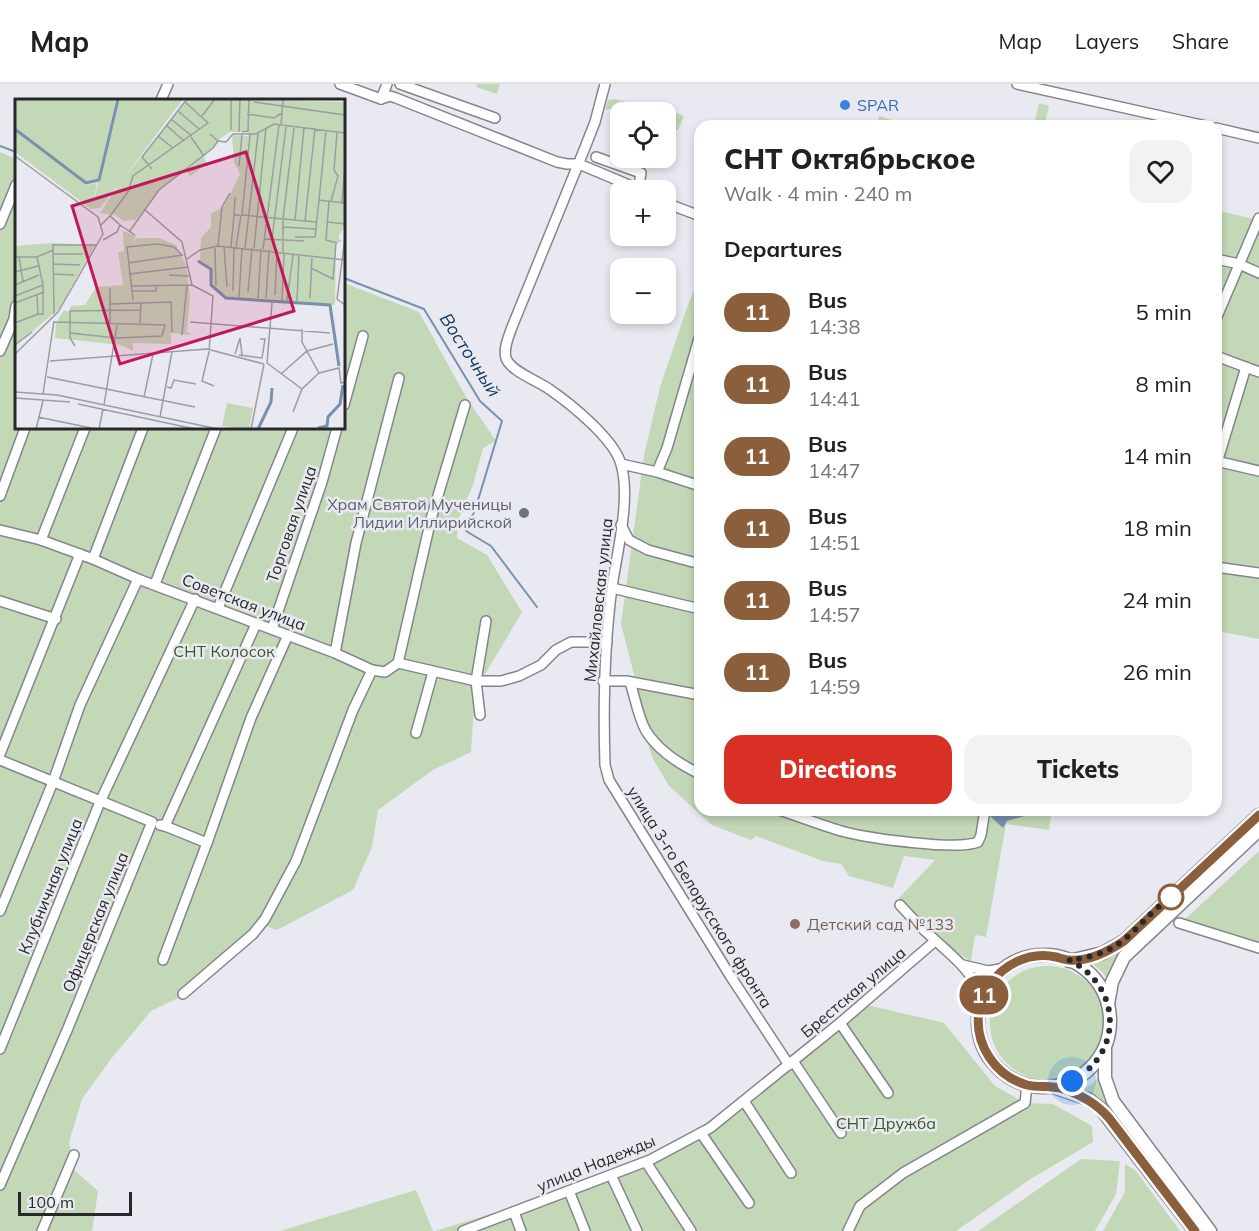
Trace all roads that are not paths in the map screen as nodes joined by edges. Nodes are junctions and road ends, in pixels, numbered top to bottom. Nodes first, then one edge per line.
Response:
1 (168, 84) edge
2 (340, 84) edge
3 (387, 84) edge
4 (400, 84) edge
5 (605, 84) edge
6 (1023, 85) edge
7 (161, 99) edge
8 (381, 99) junction
9 (495, 118) dead end
10 (1179, 120) edge
11 (1222, 129) edge
12 (1259, 138) edge
13 (596, 157) dead end
14 (579, 164) junction
15 (616, 180) edge
16 (639, 180) edge
17 (15, 187) edge
18 (676, 207) edge
19 (694, 214) edge
20 (1259, 218) edge
21 (0, 224) edge
22 (1222, 260) edge
23 (1239, 264) junction
24 (1259, 273) edge
25 (1222, 305) edge
26 (15, 312) edge
27 (363, 336) dead end
28 (0, 351) edge
29 (694, 356) edge
30 (1222, 358) edge
31 (1246, 367) junction
32 (1259, 372) edge
33 (399, 378) dead end
34 (345, 401) edge
35 (465, 405) dead end
36 (25, 429) edge
37 (85, 429) edge
38 (143, 429) edge
39 (216, 429) edge
40 (293, 429) edge
41 (337, 429) edge
42 (1222, 446) edge
43 (621, 464) junction
44 (1222, 464) edge
45 (1259, 471) edge
46 (657, 472) junction
47 (694, 484) edge
48 (0, 496) edge
49 (621, 525) junction
50 (0, 530) edge
51 (41, 540) junction
52 (80, 554) junction
53 (93, 559) junction
54 (694, 562) edge
55 (1222, 568) edge
56 (1259, 573) edge
57 (138, 579) junction
58 (155, 584) junction
59 (612, 588) junction
60 (195, 599) junction
61 (1, 605) edge
62 (218, 608) junction
63 (694, 608) edge
64 (56, 619) junction
65 (486, 621) dead end
66 (256, 624) junction
67 (272, 629) junction
68 (288, 635) junction
69 (607, 642) junction
70 (334, 653) junction
71 (398, 663) junction
72 (372, 670) junction
73 (433, 672) junction
74 (476, 681) junction
75 (603, 681) junction
76 (630, 682) junction
77 (694, 694) edge
78 (480, 715) dead end
79 (416, 733) dead end
80 (604, 739) joint
81 (0, 754) edge
82 (0, 760) edge
83 (694, 771) edge
84 (53, 782) junction
85 (100, 802) junction
86 (1259, 815) edge
87 (797, 816) edge
88 (984, 816) edge
89 (152, 822) junction
90 (165, 826) junction
91 (1259, 831) edge
92 (207, 843) junction
93 (900, 905) dead end
94 (0, 911) edge
95 (1179, 923) dead end
96 (935, 941) junction
97 (1259, 948) edge
98 (163, 960) dead end
99 (1069, 960) junction
100 (963, 965) junction
101 (1006, 968) junction
102 (183, 994) dead end
103 (1108, 1006) junction
104 (980, 1008) junction
105 (840, 1023) junction
106 (1105, 1046) junction
107 (0, 1049) edge
108 (791, 1063) junction
109 (1027, 1085) junction
110 (1052, 1086) junction
111 (888, 1093) dead end
112 (744, 1101) junction
113 (701, 1133) junction
114 (840, 1133) dead end
115 (74, 1155) dead end
116 (646, 1162) junction
117 (791, 1173) dead end
118 (611, 1175) junction
119 (0, 1185) edge
120 (569, 1191) junction
121 (749, 1203) dead end
122 (514, 1212) junction
123 (42, 1231) edge
124 (463, 1231) edge
125 (521, 1231) edge
126 (585, 1231) edge
127 (637, 1231) edge
128 (691, 1231) edge
129 (848, 1231) edge
130 (1195, 1231) edge
131 (1210, 1231) edge

1 - 7 street
2 - 8 street
3 - 8 street
4 - 9 street
5 - 14 street
6 - 10 street
8 - 14 street
11 - 12 street
13 - 16 street
14 - 15 street
14 - 43 street
17 - 21 street
18 - 19 street
20 - 23 street
22 - 23 street
23 - 24 street
23 - 25 street
26 - 28 street
27 - 34 street
29 - 46 street
30 - 31 street
31 - 32 street
31 - 42 street
33 - 70 street
35 - 71 street
36 - 48 street
37 - 51 street
38 - 53 street
39 - 58 street
40 - 62 street
41 - 67 street, Торговая улица
43 - 46 street
43 - 49 street, Михайловская улица
44 - 45 street
46 - 47 street
49 - 54 street
49 - 59 street, Михайловская улица
50 - 51 street, Советская улица
51 - 52 street, Советская улица
52 - 53 street, Советская улица
52 - 64 street
53 - 57 street, Советская улица
55 - 56 street
57 - 58 street, Советская улица
57 - 84 street
58 - 60 street, Советская улица
59 - 63 street
59 - 69 street, Михайловская улица
60 - 62 street, Советская улица
60 - 85 street, Клубничная улица
61 - 64 street
62 - 66 street, Советская улица
64 - 81 street
65 - 74 street
66 - 67 street, Советская улица
66 - 90 street
67 - 68 street, Советская улица
68 - 70 street, Советская улица
68 - 92 street
69 - 74 street
69 - 75 street, Михайловская улица
70 - 72 street, Советская улица
71 - 72 street
71 - 73 street
72 - 102 street
73 - 74 street
73 - 79 street
74 - 78 street
75 - 76 street
75 - 80 street, Михайловская улица
76 - 77 street
76 - 83 street
80 - 108 street, улица 3-го Белорусского фронта
82 - 84 street
84 - 85 street
84 - 94 street
85 - 89 street
85 - 107 street, Клубничная улица
86 - 99 main road
87 - 88 street
89 - 90 street
89 - 119 street, Офицерская улица
90 - 92 street
91 - 103 main road
92 - 98 street
93 - 96 street
95 - 97 street
96 - 100 street
96 - 105 street, Брестская улица
99 - 101 main road
99 - 103 main road
100 - 101 street
100 - 104 street
101 - 104 main road
103 - 106 main road
104 - 109 main road
105 - 108 street, Брестская улица
105 - 111 street
106 - 110 main road
106 - 131 main road
108 - 112 street, улица Надежды
108 - 114 street, улица 3-го Белорусского фронта
109 - 110 main road
109 - 129 street
110 - 130 main road
112 - 113 street, улица Надежды
112 - 117 street
113 - 116 street, улица Надежды
113 - 121 street
115 - 123 street
116 - 118 street, улица Надежды
116 - 128 street
118 - 120 street, улица Надежды
118 - 127 street
120 - 122 street, улица Надежды
120 - 126 street
122 - 124 street, улица Надежды
122 - 125 street

